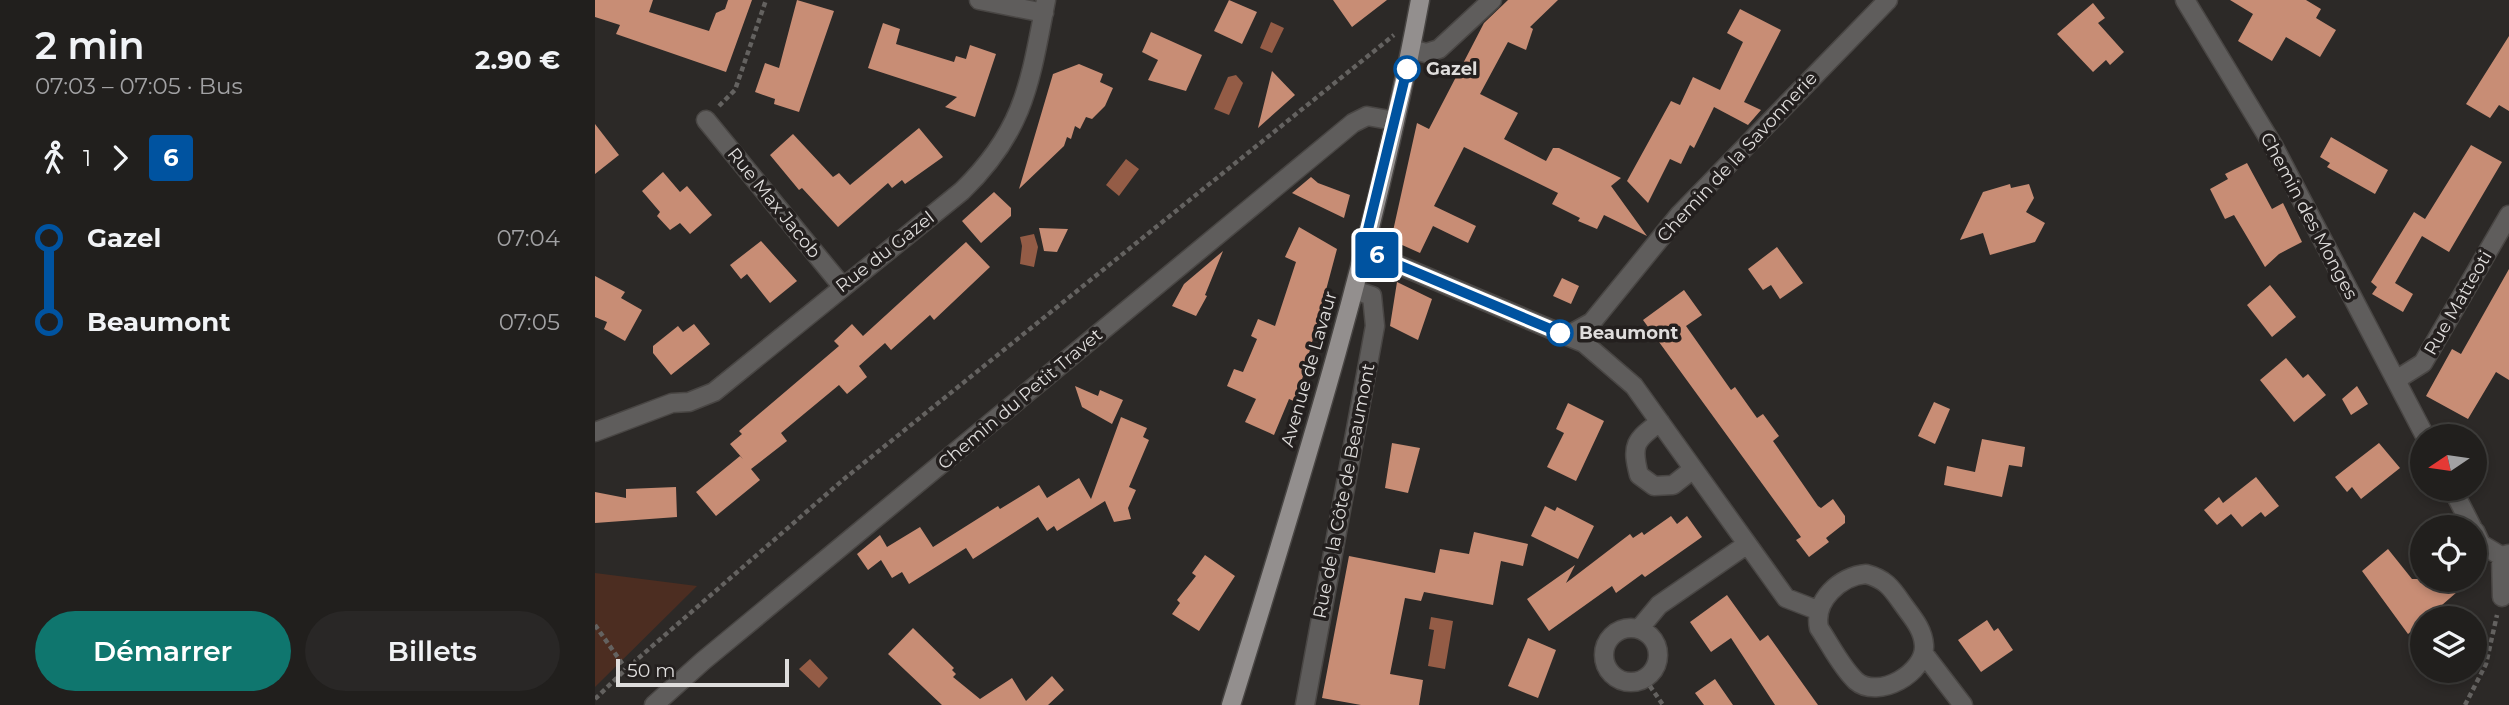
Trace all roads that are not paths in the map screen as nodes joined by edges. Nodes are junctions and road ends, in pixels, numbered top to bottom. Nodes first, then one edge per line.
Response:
1 (979, 0) edge
2 (1492, 0) edge
3 (1888, 0) edge
4 (2185, 0) edge
5 (1045, 6) edge
6 (1418, 8) edge
7 (1411, 49) junction
8 (705, 120) road end
9 (1395, 121) junction
10 (2509, 215) edge
11 (1363, 250) junction
12 (842, 286) junction
13 (1354, 290) junction
14 (1567, 336) junction
15 (2396, 380) junction
16 (1660, 422) junction
17 (2419, 424) edge
18 (595, 432) edge
19 (1692, 470) junction
20 (1746, 545) junction
21 (2487, 547) edge
22 (2505, 555) edge
23 (2501, 597) road end
24 (1817, 610) junction
25 (1639, 629) junction
26 (1924, 654) junction
27 (655, 705) edge
28 (1231, 705) edge
29 (1305, 705) edge
30 (1963, 705) edge

1 - 5 street
2 - 7 street
3 - 14 street, Chemin de la Savonnerie
4 - 15 street, Chemin des Monges
5 - 12 street, Rue du Gazel
6 - 7 main road, Avenue de Lavaur
7 - 9 main road, Avenue de Lavaur
8 - 12 street, Rue Max Jacob
9 - 11 main road, Avenue de Lavaur
9 - 27 street, Chemin du Petit Travet
10 - 15 street, Rue Matteoti
11 - 13 main road, Avenue de Lavaur
11 - 14 street
12 - 18 street, Rue du Gazel
13 - 28 main road, Avenue de Lavaur
13 - 29 street, Rue de la Côte de Beaumont
14 - 16 street
15 - 17 street, Chemin des Monges
16 - 19 street
16 - 19 street
19 - 20 street
20 - 24 street
20 - 25 street
21 - 22 street
22 - 23 street
24 - 26 street
24 - 26 street
25 - 25 street
26 - 30 street

